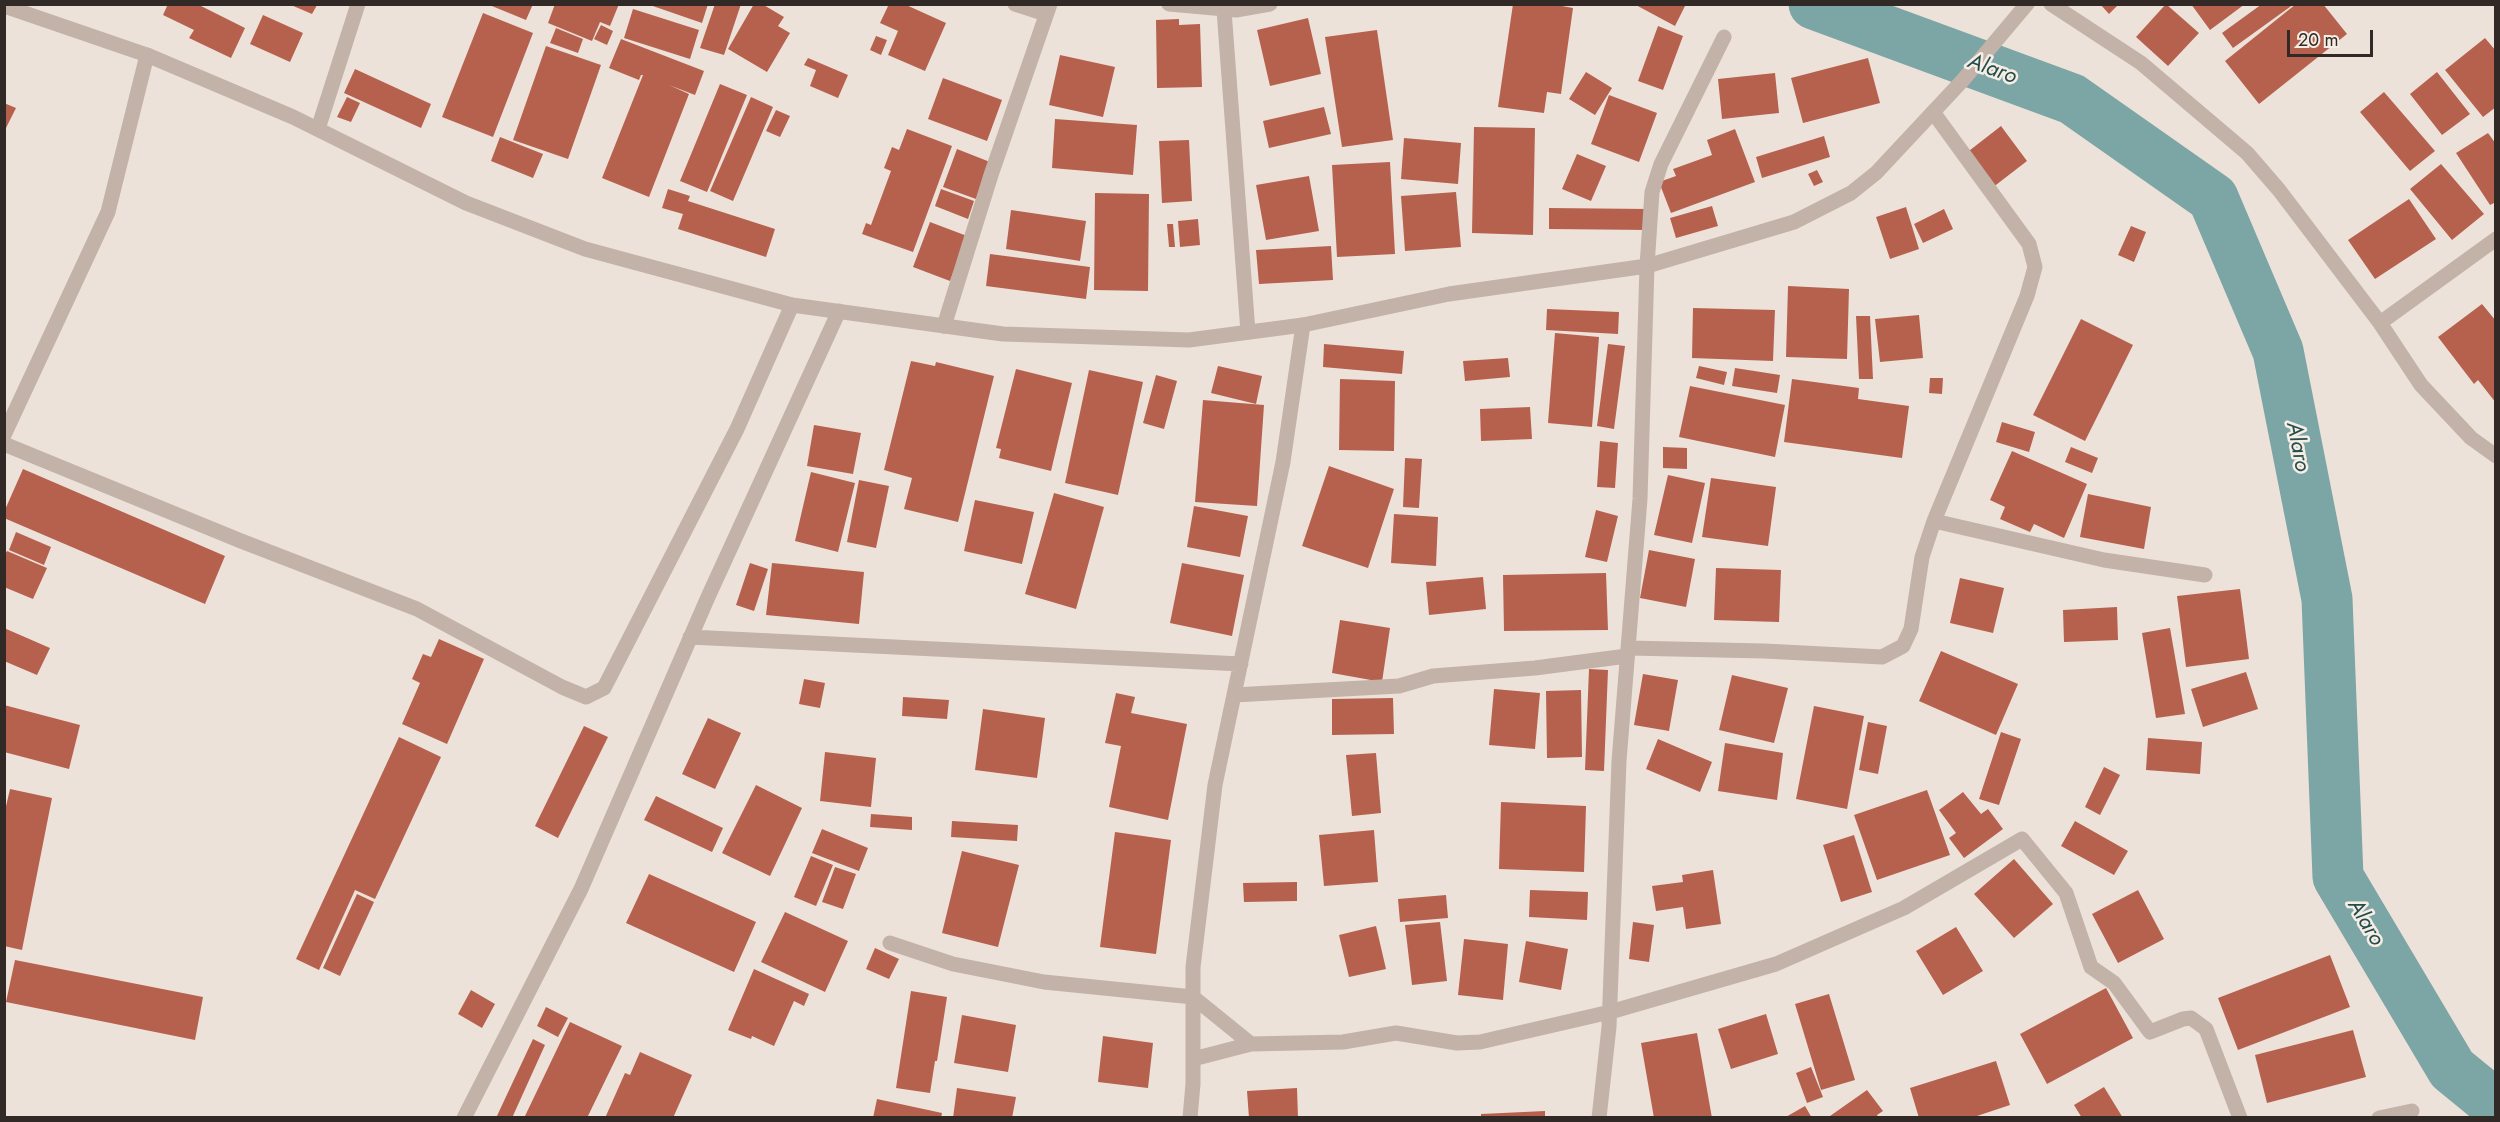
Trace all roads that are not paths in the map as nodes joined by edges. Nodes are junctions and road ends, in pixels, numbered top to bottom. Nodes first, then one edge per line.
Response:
1 (358, 4) edge
2 (1015, 4) edge
3 (1169, 4) edge
4 (1270, 4) edge
5 (2027, 4) edge
6 (2051, 4) edge
7 (4, 6) edge
8 (1048, 9) edge
9 (1224, 10) junction
10 (1724, 37) dead end
11 (147, 55) junction
12 (1934, 112) junction
13 (318, 129) junction
14 (2496, 239) edge
15 (1647, 266) junction
16 (792, 305) junction
17 (839, 312) junction
18 (2380, 323) junction
19 (1303, 325) junction
20 (944, 326) junction
21 (1248, 332) junction
22 (4, 435) edge
23 (4, 444) edge
24 (2496, 456) edge
25 (1934, 521) junction
26 (2205, 575) dead end
27 (690, 637) junction
28 (1627, 652) junction
29 (1241, 664) junction
30 (1234, 695) junction
31 (890, 943) dead end
32 (1193, 997) junction
33 (1610, 1012) junction
34 (1251, 1044) junction
35 (1193, 1059) junction
36 (2412, 1111) dead end
37 (464, 1118) edge
38 (1190, 1118) edge
39 (1599, 1118) edge
40 (2240, 1118) edge
41 (2379, 1118) edge

1 - 13 street
2 - 8 street
3 - 9 street
4 - 9 street
5 - 12 street
6 - 18 street
7 - 11 street
8 - 20 street
9 - 21 street
10 - 15 street
11 - 13 street
11 - 22 street
12 - 15 street
12 - 25 street
13 - 16 street
14 - 18 street
15 - 19 street
15 - 28 street
16 - 17 street
16 - 23 street
17 - 20 street
17 - 27 street
18 - 24 street
19 - 21 street
19 - 29 street
20 - 21 street
25 - 26 street
25 - 28 street
27 - 29 street
27 - 37 street
28 - 30 street
28 - 33 street
29 - 30 street
30 - 32 street
31 - 32 street
32 - 34 street
32 - 35 street
33 - 34 street
33 - 39 street
33 - 40 street
34 - 35 street
35 - 38 street
36 - 41 street

